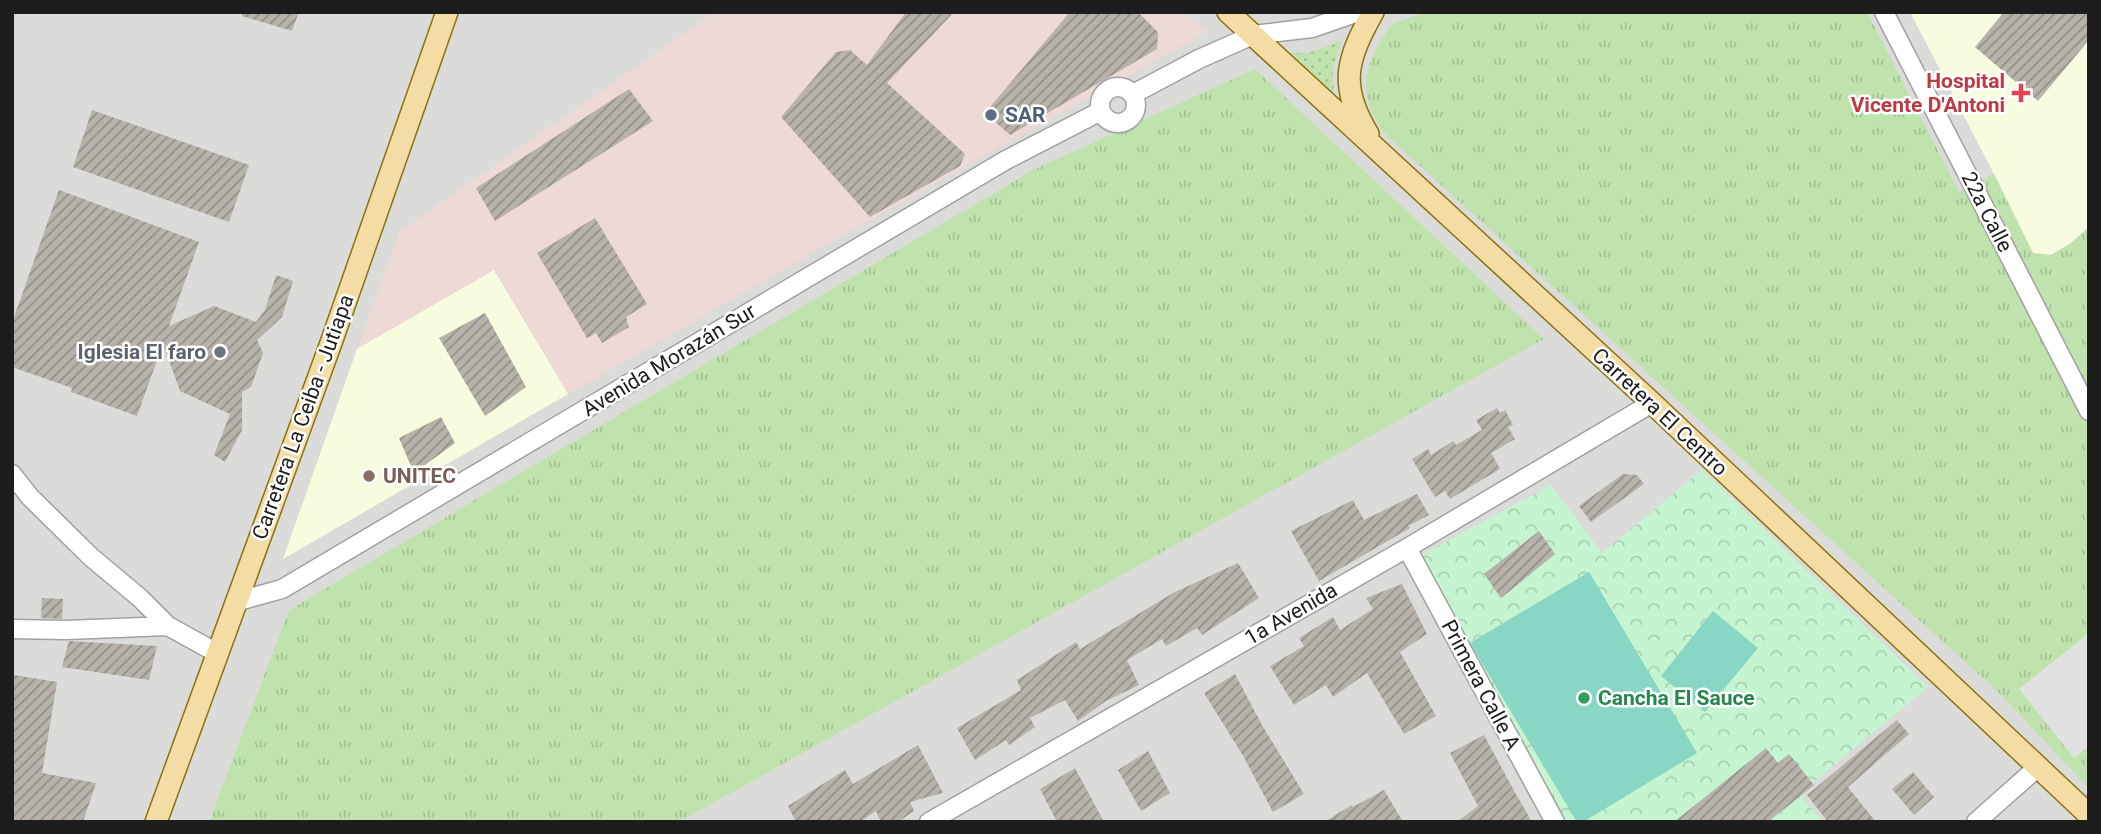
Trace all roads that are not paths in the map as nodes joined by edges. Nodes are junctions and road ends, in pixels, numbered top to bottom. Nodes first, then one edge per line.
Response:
1 (447, 12) edge
2 (1228, 12) edge
3 (1359, 12) edge
4 (1373, 12) edge
5 (1884, 12) edge
6 (1253, 35) junction
7 (1133, 94) junction
8 (1101, 111) junction
9 (1380, 153) junction
10 (1652, 403) junction
11 (2089, 411) edge
12 (12, 474) edge
13 (1407, 548) junction
14 (235, 602) junction
15 (168, 626) junction
16 (12, 629) edge
17 (217, 653) junction
18 (2039, 766) junction
19 (2089, 815) edge
20 (156, 822) edge
21 (929, 822) edge
22 (1555, 822) edge
23 (1976, 822) edge

1 - 14 main road, Carretera La Ceiba - Jutiapa
2 - 6 main road, Carretera El Centro
3 - 6 street, Avenida Morazán Sur
4 - 9 main road
5 - 11 street, 22a Calle
6 - 7 street, Avenida Morazán Sur
6 - 9 main road, Carretera El Centro
7 - 8 street, Avenida Morazán Sur
7 - 8 street
8 - 14 street, Avenida Morazán Sur
9 - 10 main road, Carretera El Centro
10 - 13 street, 1a Avenida
10 - 18 main road, Carretera El Centro
12 - 15 street
13 - 21 street, 1a Avenida
13 - 22 street, Primera Calle A
14 - 17 main road, Carretera La Ceiba - Jutiapa
15 - 16 street
15 - 17 street
17 - 20 main road, Carretera La Ceiba - Jutiapa
18 - 19 main road, Carretera El Centro
18 - 23 street

